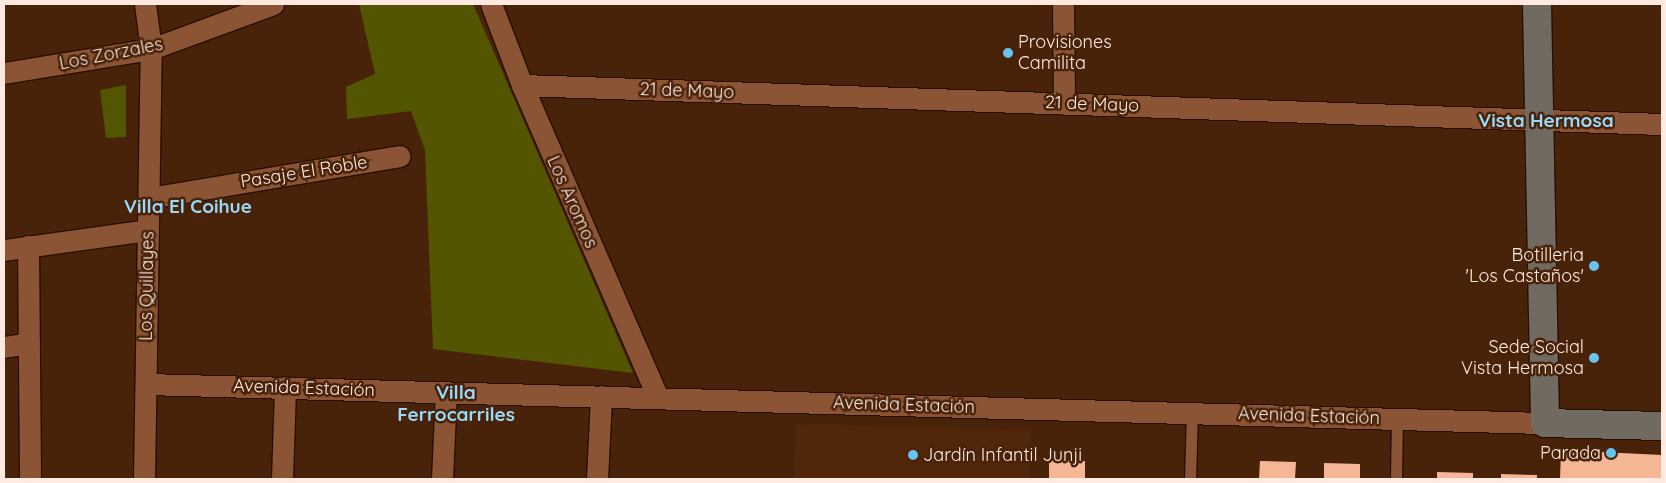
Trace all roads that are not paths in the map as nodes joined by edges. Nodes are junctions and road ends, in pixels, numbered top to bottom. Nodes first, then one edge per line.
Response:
1 (145, 4) edge
2 (273, 4) edge
3 (491, 4) edge
4 (1063, 4) edge
5 (1536, 4) edge
6 (151, 49) junction
7 (4, 74) edge
8 (522, 86) junction
9 (1064, 103) junction
10 (1539, 120) junction
11 (1662, 124) edge
12 (400, 156) dead end
13 (149, 198) junction
14 (148, 230) junction
15 (28, 246) junction
16 (4, 250) edge
17 (29, 343) junction
18 (4, 346) edge
19 (146, 384) junction
20 (286, 387) junction
21 (446, 392) junction
22 (601, 396) junction
23 (658, 398) junction
24 (1192, 413) junction
25 (1397, 418) junction
26 (1545, 423) junction
27 (1662, 426) edge
28 (30, 479) edge
29 (144, 479) edge
30 (282, 479) edge
31 (442, 479) edge
32 (596, 479) edge
33 (1190, 479) edge
34 (1396, 479) edge

1 - 6 street, Los Quillayes
2 - 6 street, Los Zorzales
3 - 8 street, Los Aromos
4 - 9 street
5 - 10 street
6 - 7 street, Los Zorzales
6 - 13 street, Los Quillayes
8 - 9 street, 21 de Mayo
8 - 23 street, Los Aromos
9 - 10 street, 21 de Mayo
10 - 11 street, 21 de Mayo
10 - 26 street
12 - 13 street, Pasaje El Roble
13 - 14 street, Los Quillayes
14 - 15 street
14 - 19 street, Los Quillayes
15 - 16 street
15 - 17 street
17 - 18 street
17 - 28 street
19 - 20 street, Avenida Estación
19 - 29 street, Los Quillayes
20 - 21 street, Avenida Estación
20 - 30 street
21 - 22 street, Avenida Estación
21 - 31 street
22 - 23 street, Avenida Estación
22 - 32 street
23 - 24 street, Avenida Estación
24 - 25 street, Avenida Estación
24 - 33 lane
25 - 26 street, Avenida Estación
25 - 34 lane
26 - 27 street, Avenida Estación

